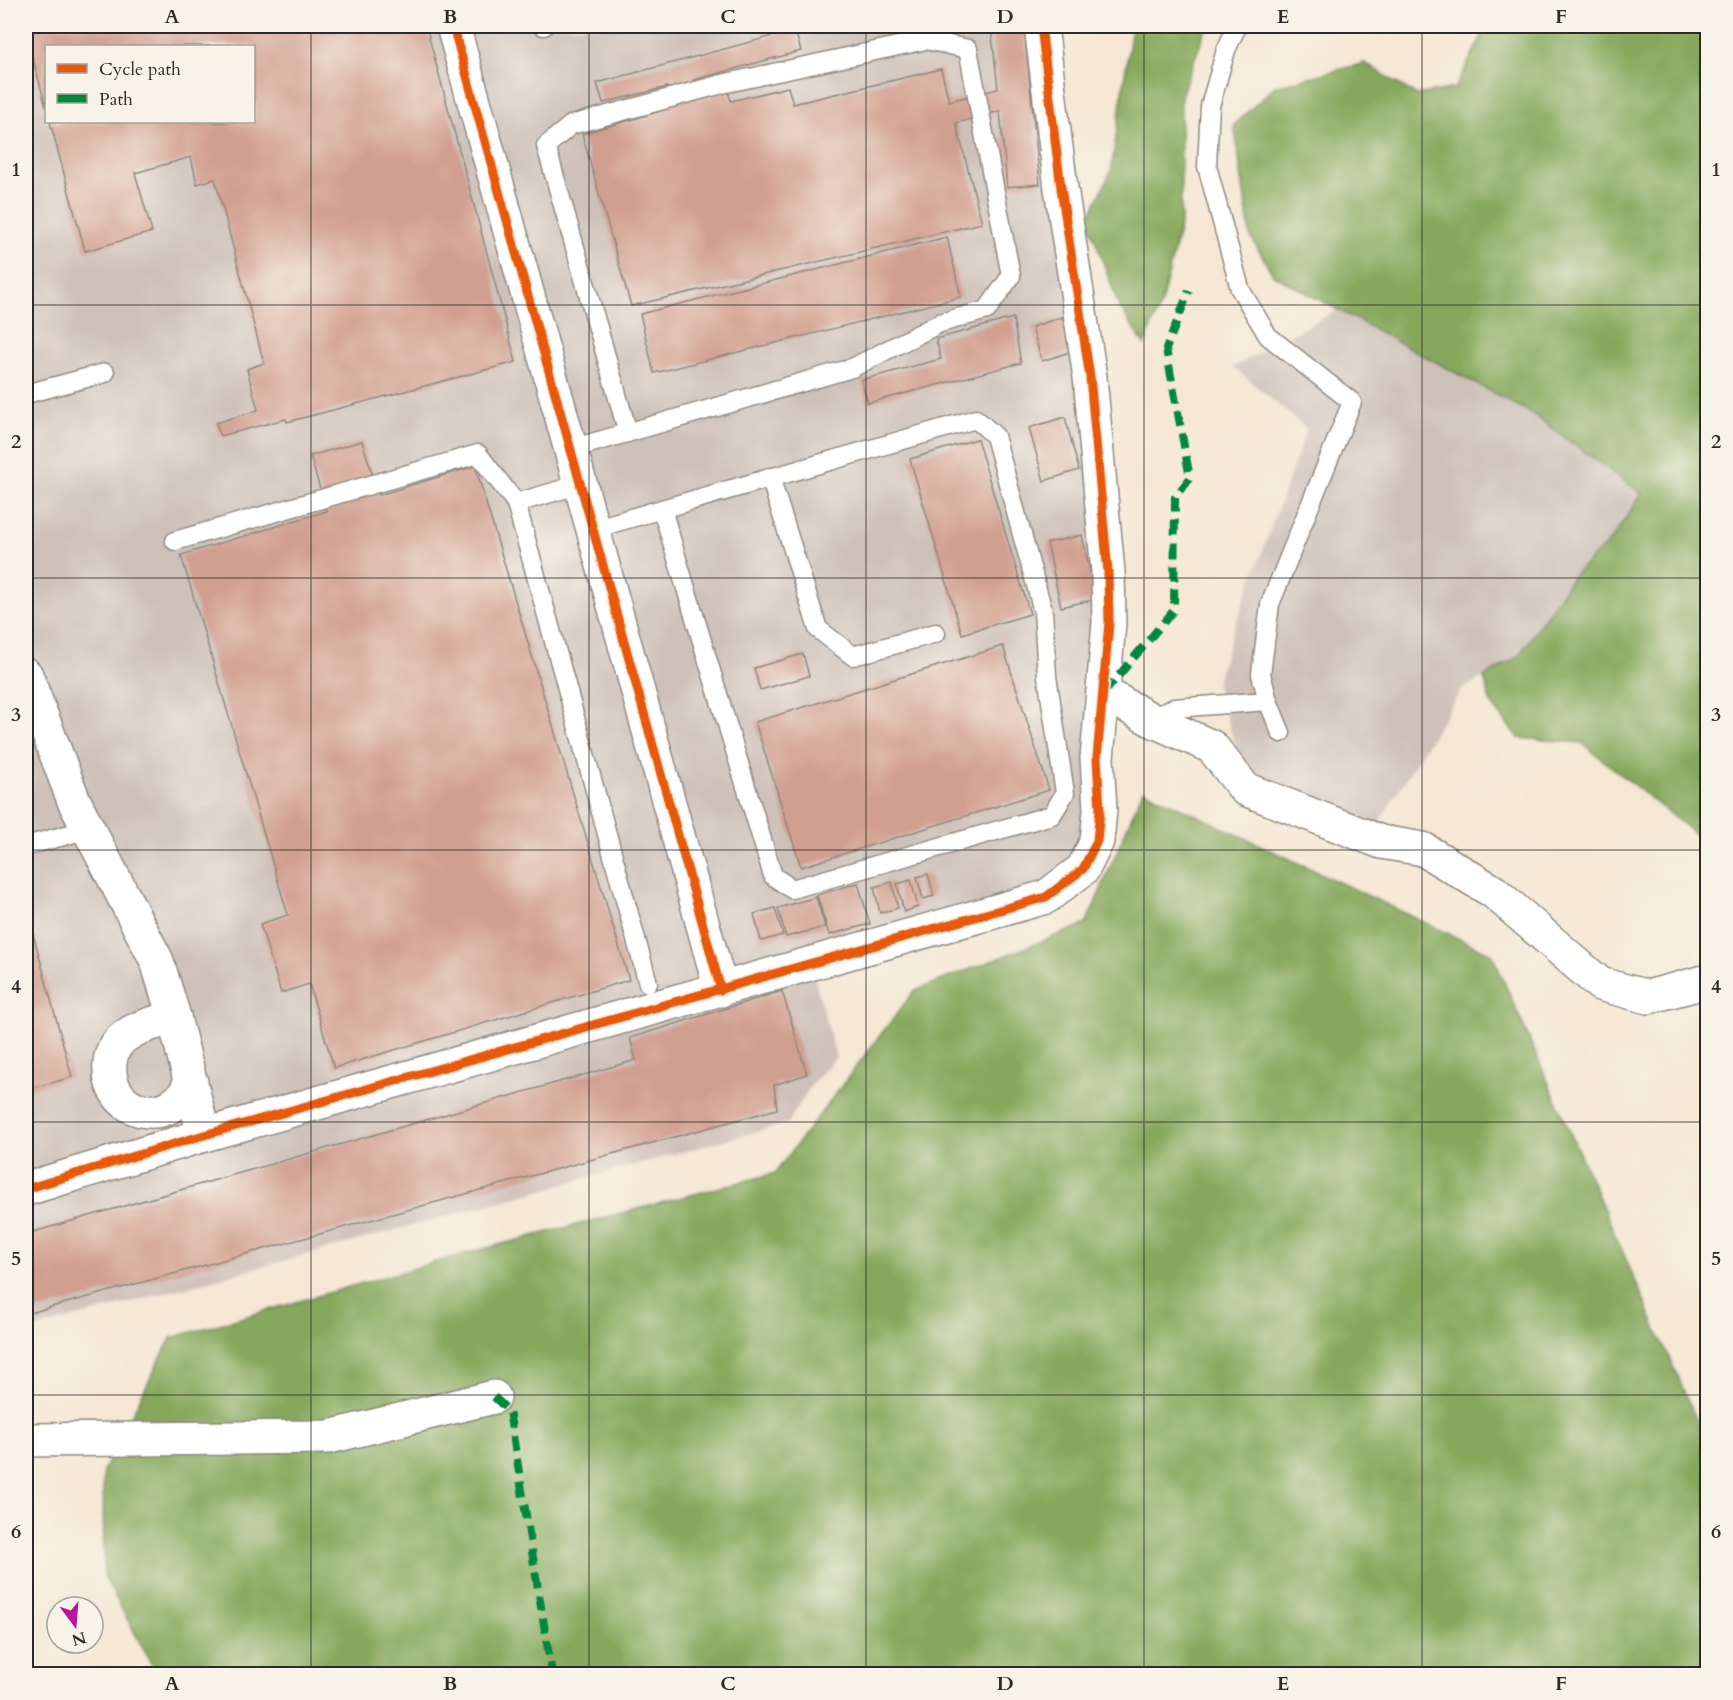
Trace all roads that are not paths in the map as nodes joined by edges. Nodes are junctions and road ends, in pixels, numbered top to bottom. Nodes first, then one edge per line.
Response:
1 (453, 26) edge
2 (1041, 26) edge
3 (1237, 26) edge
4 (105, 373) dead end
5 (26, 394) edge
6 (628, 433) junction
7 (571, 449) junction
8 (770, 477) junction
9 (581, 484) junction
10 (516, 503) junction
11 (662, 509) junction
12 (593, 529) junction
13 (175, 541) dead end
14 (936, 633) dead end
15 (26, 675) edge
16 (1104, 693) junction
17 (1268, 701) junction
18 (1150, 719) junction
19 (1281, 733) dead end
20 (89, 829) junction
21 (26, 846) edge
22 (1707, 981) edge
23 (648, 983) dead end
24 (721, 990) junction
25 (174, 1017) junction
26 (191, 1082) junction
27 (204, 1135) junction
28 (26, 1189) edge
29 (494, 1397) dead end
30 (26, 1440) edge

1 - 7 street
2 - 16 street
3 - 17 lane
4 - 5 lane
6 - 6 lane
6 - 7 lane
7 - 9 street
8 - 11 lane
8 - 11 lane
8 - 14 lane
9 - 10 lane
9 - 12 street
10 - 13 lane
10 - 23 lane
11 - 12 lane
12 - 24 street
15 - 20 street
16 - 18 street
16 - 24 street
17 - 18 lane
17 - 19 lane
18 - 22 street
20 - 21 lane
20 - 25 street
24 - 27 street
25 - 26 street
25 - 26 street
26 - 27 street
27 - 28 street
29 - 30 street

